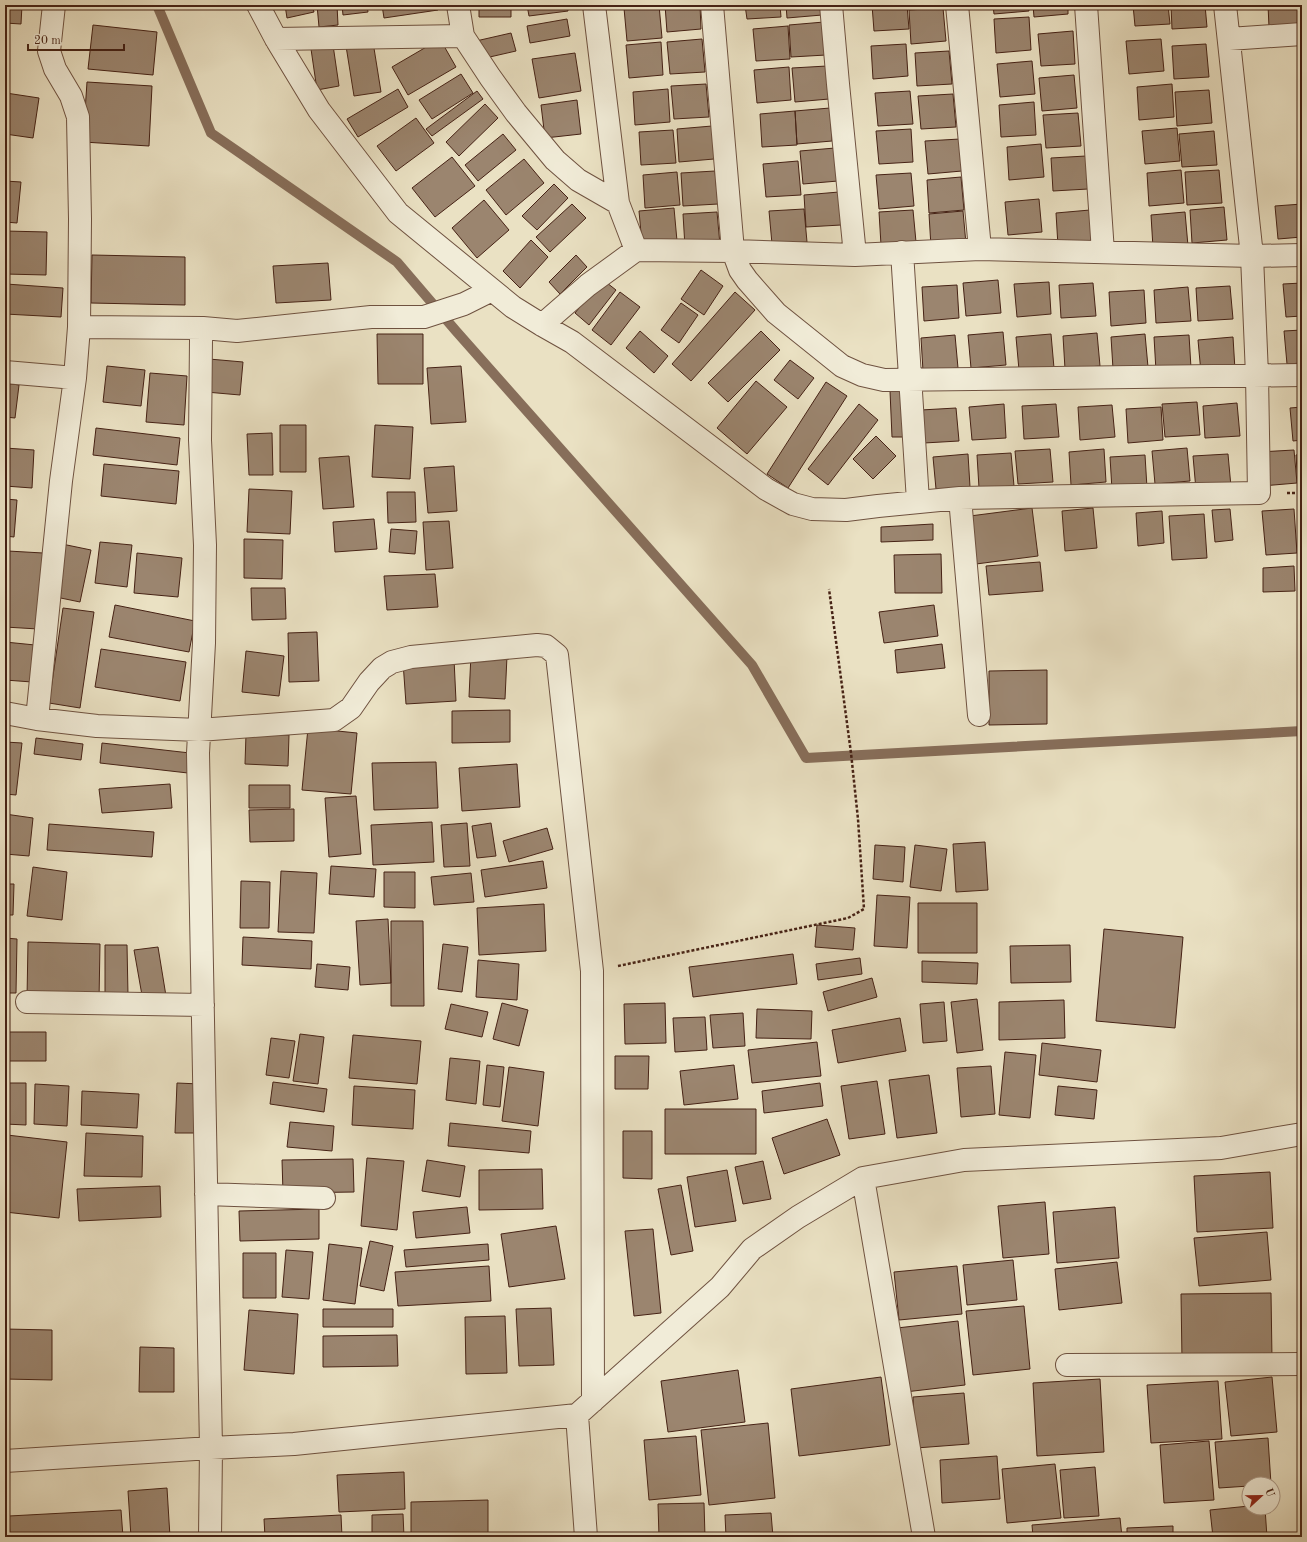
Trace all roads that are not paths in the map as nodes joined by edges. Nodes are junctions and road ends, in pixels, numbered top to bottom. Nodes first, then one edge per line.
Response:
1 (54, 5) edge
2 (258, 5) edge
3 (458, 5) edge
4 (594, 5) edge
5 (712, 5) edge
6 (831, 5) edge
7 (957, 5) edge
8 (1086, 5) edge
9 (1226, 5) edge
10 (1302, 34) edge
11 (463, 36) junction
12 (1229, 38) junction
13 (276, 39) junction
14 (618, 203) junction
15 (980, 249) junction
16 (636, 250) junction
17 (733, 251) junction
18 (902, 252) junction
19 (1103, 252) junction
20 (855, 255) junction
21 (1302, 255) edge
22 (1252, 256) junction
23 (492, 290) junction
24 (542, 325) junction
25 (79, 327) junction
26 (203, 328) junction
27 (5, 372) edge
28 (1257, 375) junction
29 (1302, 375) edge
30 (75, 378) junction
31 (909, 379) junction
32 (960, 498) junction
33 (918, 501) junction
34 (5, 713) edge
35 (979, 715) dead end
36 (37, 719) junction
37 (199, 730) junction
38 (27, 1002) dead end
39 (203, 1005) junction
40 (1302, 1134) edge
41 (863, 1178) junction
42 (206, 1194) junction
43 (324, 1198) dead end
44 (1302, 1364) edge
45 (1067, 1365) dead end
46 (593, 1401) junction
47 (577, 1415) junction
48 (211, 1448) junction
49 (5, 1461) edge
50 (210, 1537) edge
51 (586, 1537) edge
52 (924, 1537) edge

1 - 25 street
2 - 13 street
3 - 11 street
4 - 14 street
5 - 17 street
6 - 20 street
7 - 15 street
8 - 19 street
9 - 12 street
10 - 12 street
11 - 13 street
11 - 14 street
12 - 22 street
13 - 23 street
14 - 16 street
15 - 18 street
15 - 19 street
16 - 17 street
16 - 24 street
17 - 20 street
17 - 31 street
18 - 20 street
18 - 31 street
19 - 22 street
21 - 22 street
22 - 28 street
23 - 24 street
23 - 26 street
24 - 33 street
25 - 26 street
25 - 30 street
26 - 37 street
27 - 30 street
28 - 29 street
28 - 31 street
28 - 32 street
30 - 36 street
31 - 33 street
32 - 33 street
32 - 35 street
34 - 36 street
36 - 37 street
37 - 39 street
37 - 46 street
38 - 39 street
39 - 42 street
40 - 41 street
41 - 46 street
41 - 52 street
42 - 43 street
42 - 48 street
44 - 45 street
46 - 47 street
47 - 48 street
47 - 51 street
48 - 49 street
48 - 50 street

